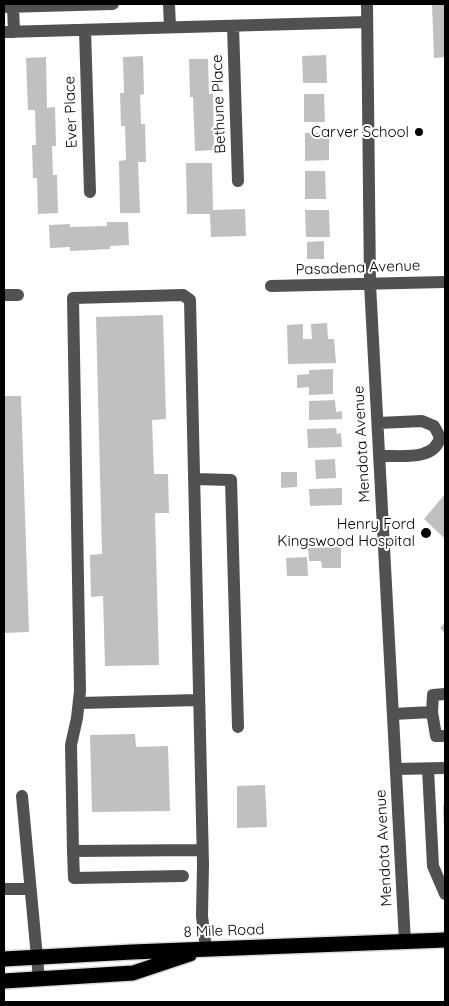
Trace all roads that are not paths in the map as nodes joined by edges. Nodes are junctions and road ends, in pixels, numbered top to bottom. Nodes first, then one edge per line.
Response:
1 (88, 4) edge
2 (113, 4) edge
3 (169, 4) edge
4 (367, 4) edge
5 (8, 7) edge
6 (367, 22) junction
7 (233, 26) junction
8 (170, 27) junction
9 (85, 30) junction
10 (9, 32) edge
11 (238, 181) dead end
12 (90, 192) dead end
13 (445, 282) edge
14 (370, 284) junction
15 (271, 286) dead end
16 (18, 295) dead end
17 (4, 296) edge
18 (378, 423) junction
19 (379, 456) junction
20 (194, 479) junction
21 (445, 694) edge
22 (199, 700) junction
23 (79, 703) junction
24 (432, 712) junction
25 (393, 714) junction
26 (238, 727) dead end
27 (445, 736) edge
28 (445, 768) edge
29 (396, 769) junction
30 (428, 769) junction
31 (22, 796) dead end
32 (202, 850) junction
33 (73, 851) junction
34 (183, 876) dead end
35 (4, 889) edge
36 (30, 889) junction
37 (445, 894) edge
38 (445, 940) edge
39 (405, 942) junction
40 (206, 949) junction
41 (37, 957) junction
42 (4, 959) edge
43 (38, 979) junction
44 (4, 981) edge

1 - 2 street
1 - 5 street
3 - 8 street
4 - 6 street, Mendota Avenue
5 - 10 street
6 - 7 street
6 - 14 street, Mendota Avenue
7 - 8 street
7 - 11 street, Bethune Place
8 - 9 street
9 - 10 street
9 - 12 street, Ever Place
13 - 14 street, Pasadena Avenue
14 - 15 street, Pasadena Avenue
14 - 18 street, Mendota Avenue
16 - 17 street
18 - 19 street, Mendota Avenue
18 - 19 street
19 - 25 street, Mendota Avenue
20 - 22 street
20 - 23 street
20 - 26 street
21 - 24 street
22 - 23 street
22 - 32 street
23 - 33 street
24 - 25 street
24 - 27 street
25 - 29 street, Mendota Avenue
28 - 30 street
29 - 30 street
29 - 39 street, Mendota Avenue
30 - 37 street
31 - 36 street
32 - 33 street
32 - 40 street
33 - 34 street
35 - 36 street
36 - 41 street
38 - 39 highway, 8 Mile Road
39 - 40 highway, 8 Mile Road
40 - 41 highway, 8 Mile Road
40 - 43 highway
41 - 42 highway, 8 Mile Road
41 - 43 street
43 - 44 highway

